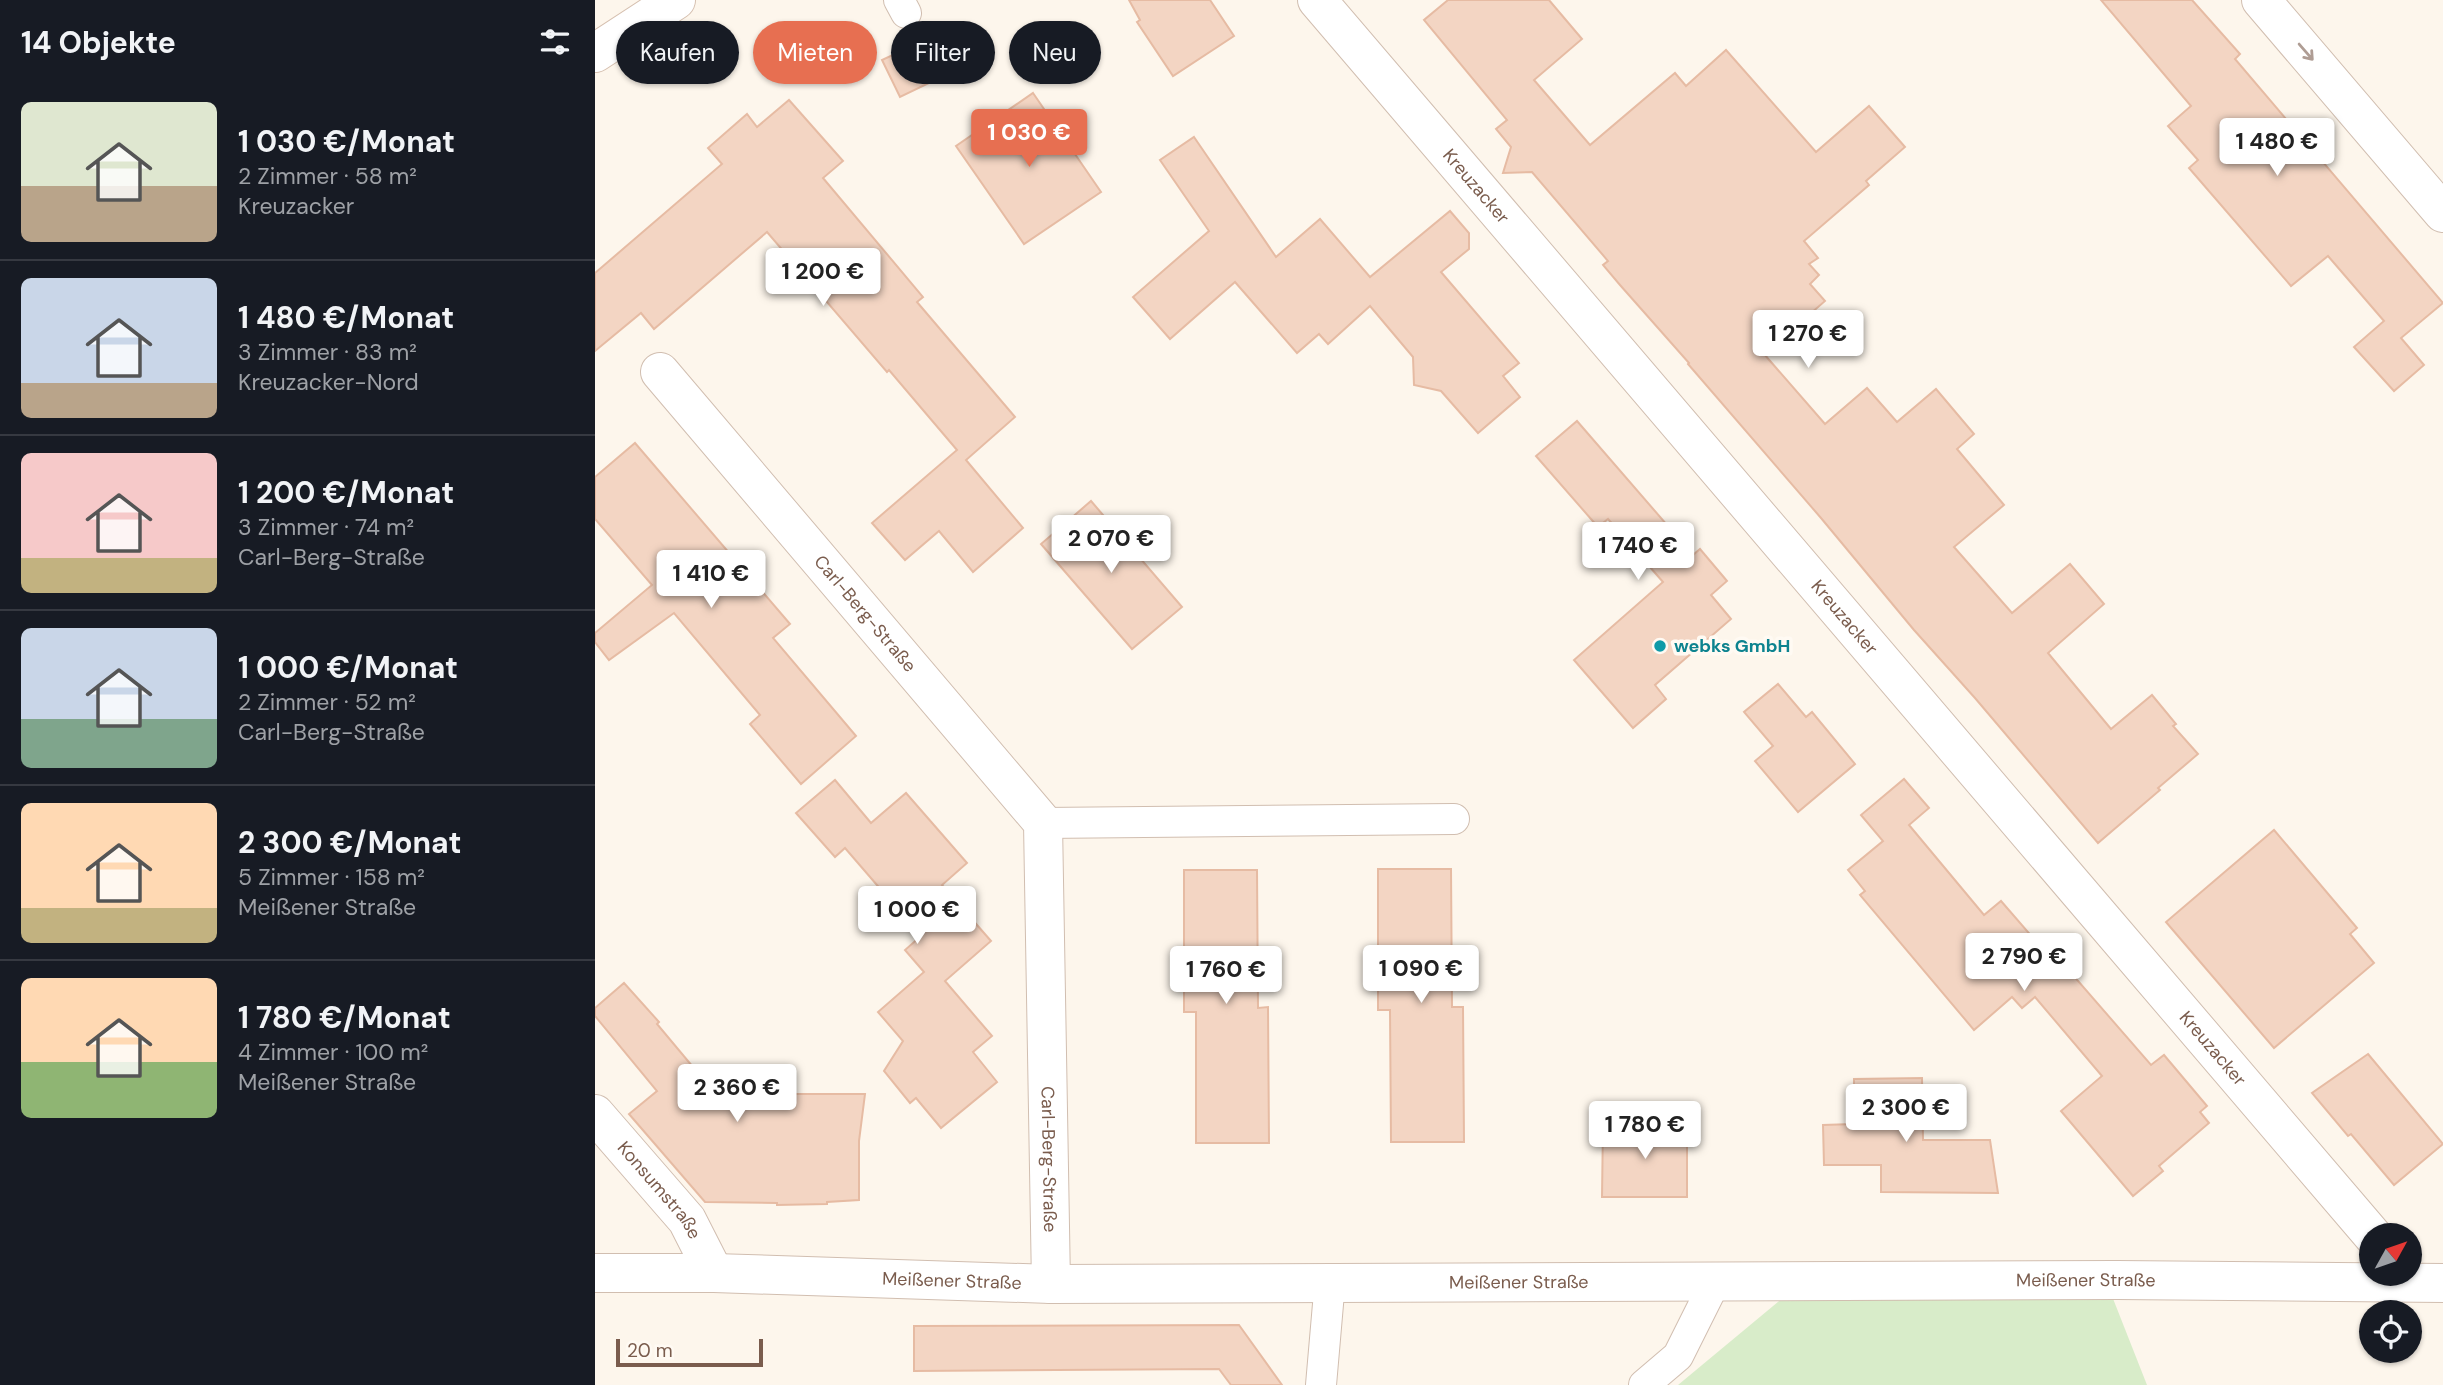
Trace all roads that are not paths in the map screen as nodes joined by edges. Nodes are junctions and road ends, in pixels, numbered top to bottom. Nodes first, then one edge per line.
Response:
1 (676, 0) edge
2 (1317, 0) edge
3 (2261, 0) edge
4 (595, 53) edge
5 (2443, 213) edge
6 (660, 372) dead end
7 (1454, 819) dead end
8 (1042, 823) junction
9 (595, 1114) edge
10 (2362, 1223) edge
11 (595, 1273) edge
12 (714, 1273) junction
13 (1716, 1280) junction
14 (2359, 1280) edge
15 (1330, 1281) junction
16 (1051, 1284) junction
17 (1321, 1385) edge
18 (1644, 1385) edge

1 - 4 street
2 - 10 street, Kreuzacker
3 -> 5 street
6 - 8 street, Carl-Berg-Straße
7 - 8 lane
8 - 16 street, Carl-Berg-Straße
9 - 12 street, Konsumstraße
11 - 12 street, Meißener Straße
12 - 16 street, Meißener Straße
13 - 14 street, Meißener Straße
13 - 15 street, Meißener Straße
13 - 18 lane
15 - 16 street, Meißener Straße
15 - 17 lane

